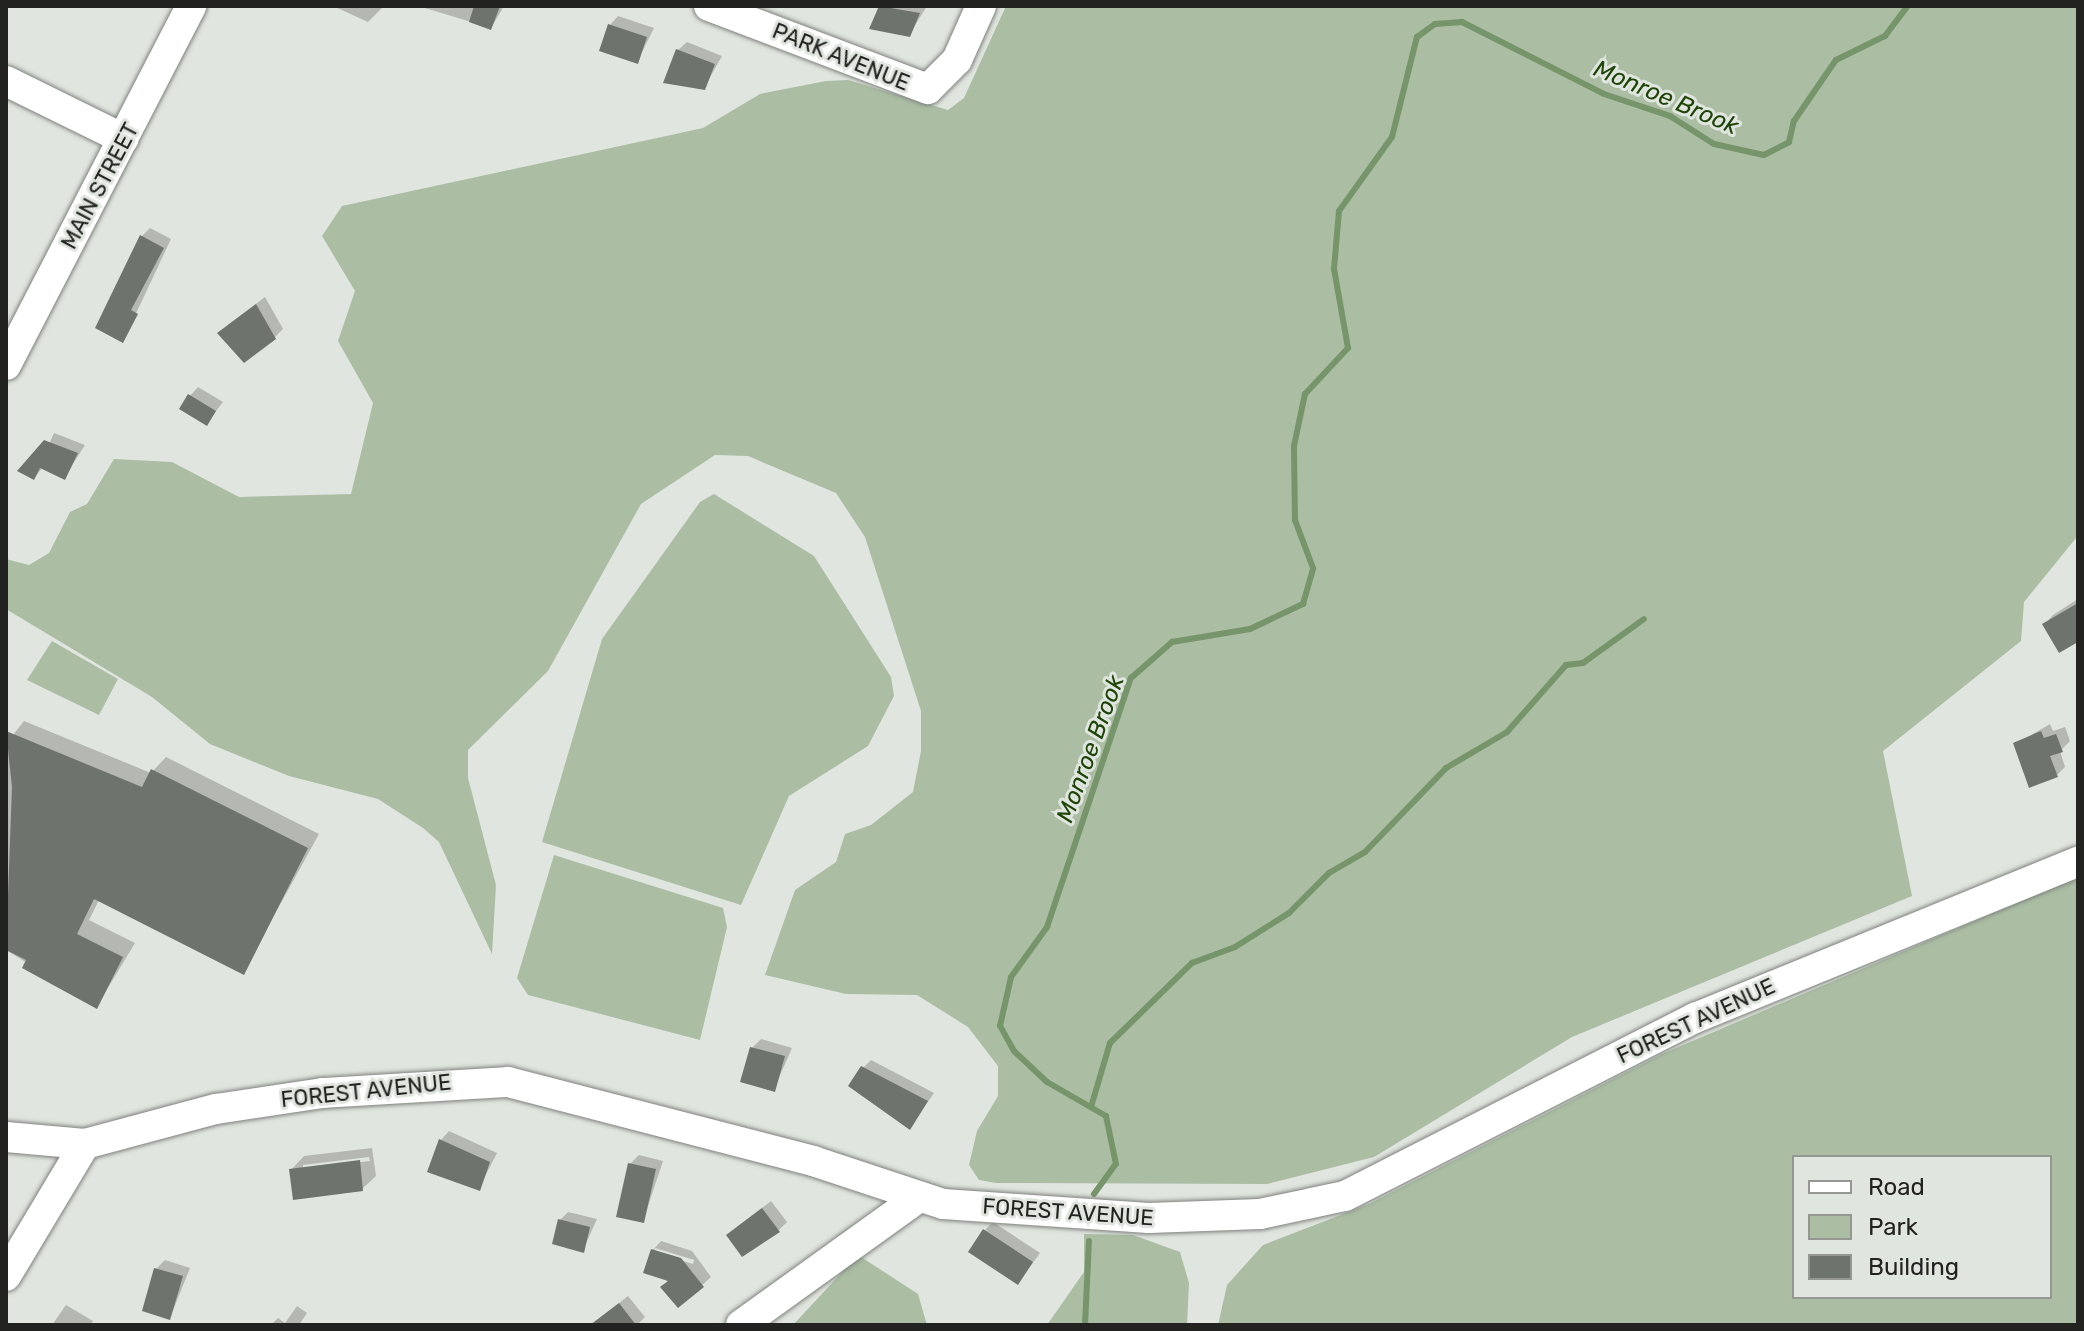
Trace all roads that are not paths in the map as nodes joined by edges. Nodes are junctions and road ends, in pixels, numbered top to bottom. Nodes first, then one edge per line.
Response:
1 (191, 6) edge
2 (709, 6) edge
3 (981, 6) edge
4 (6, 81) edge
5 (124, 139) junction
6 (6, 365) edge
7 (2078, 862) edge
8 (6, 1137) edge
9 (85, 1144) junction
10 (918, 1198) junction
11 (6, 1276) edge
12 (741, 1325) edge

1 - 5 street, MAIN STREET
2 - 3 street, PARK AVENUE
4 - 5 street
5 - 6 street, MAIN STREET
7 - 10 street, FOREST AVENUE
8 - 9 street, FOREST AVENUE
9 - 10 street, FOREST AVENUE
9 - 11 street
10 - 12 street

